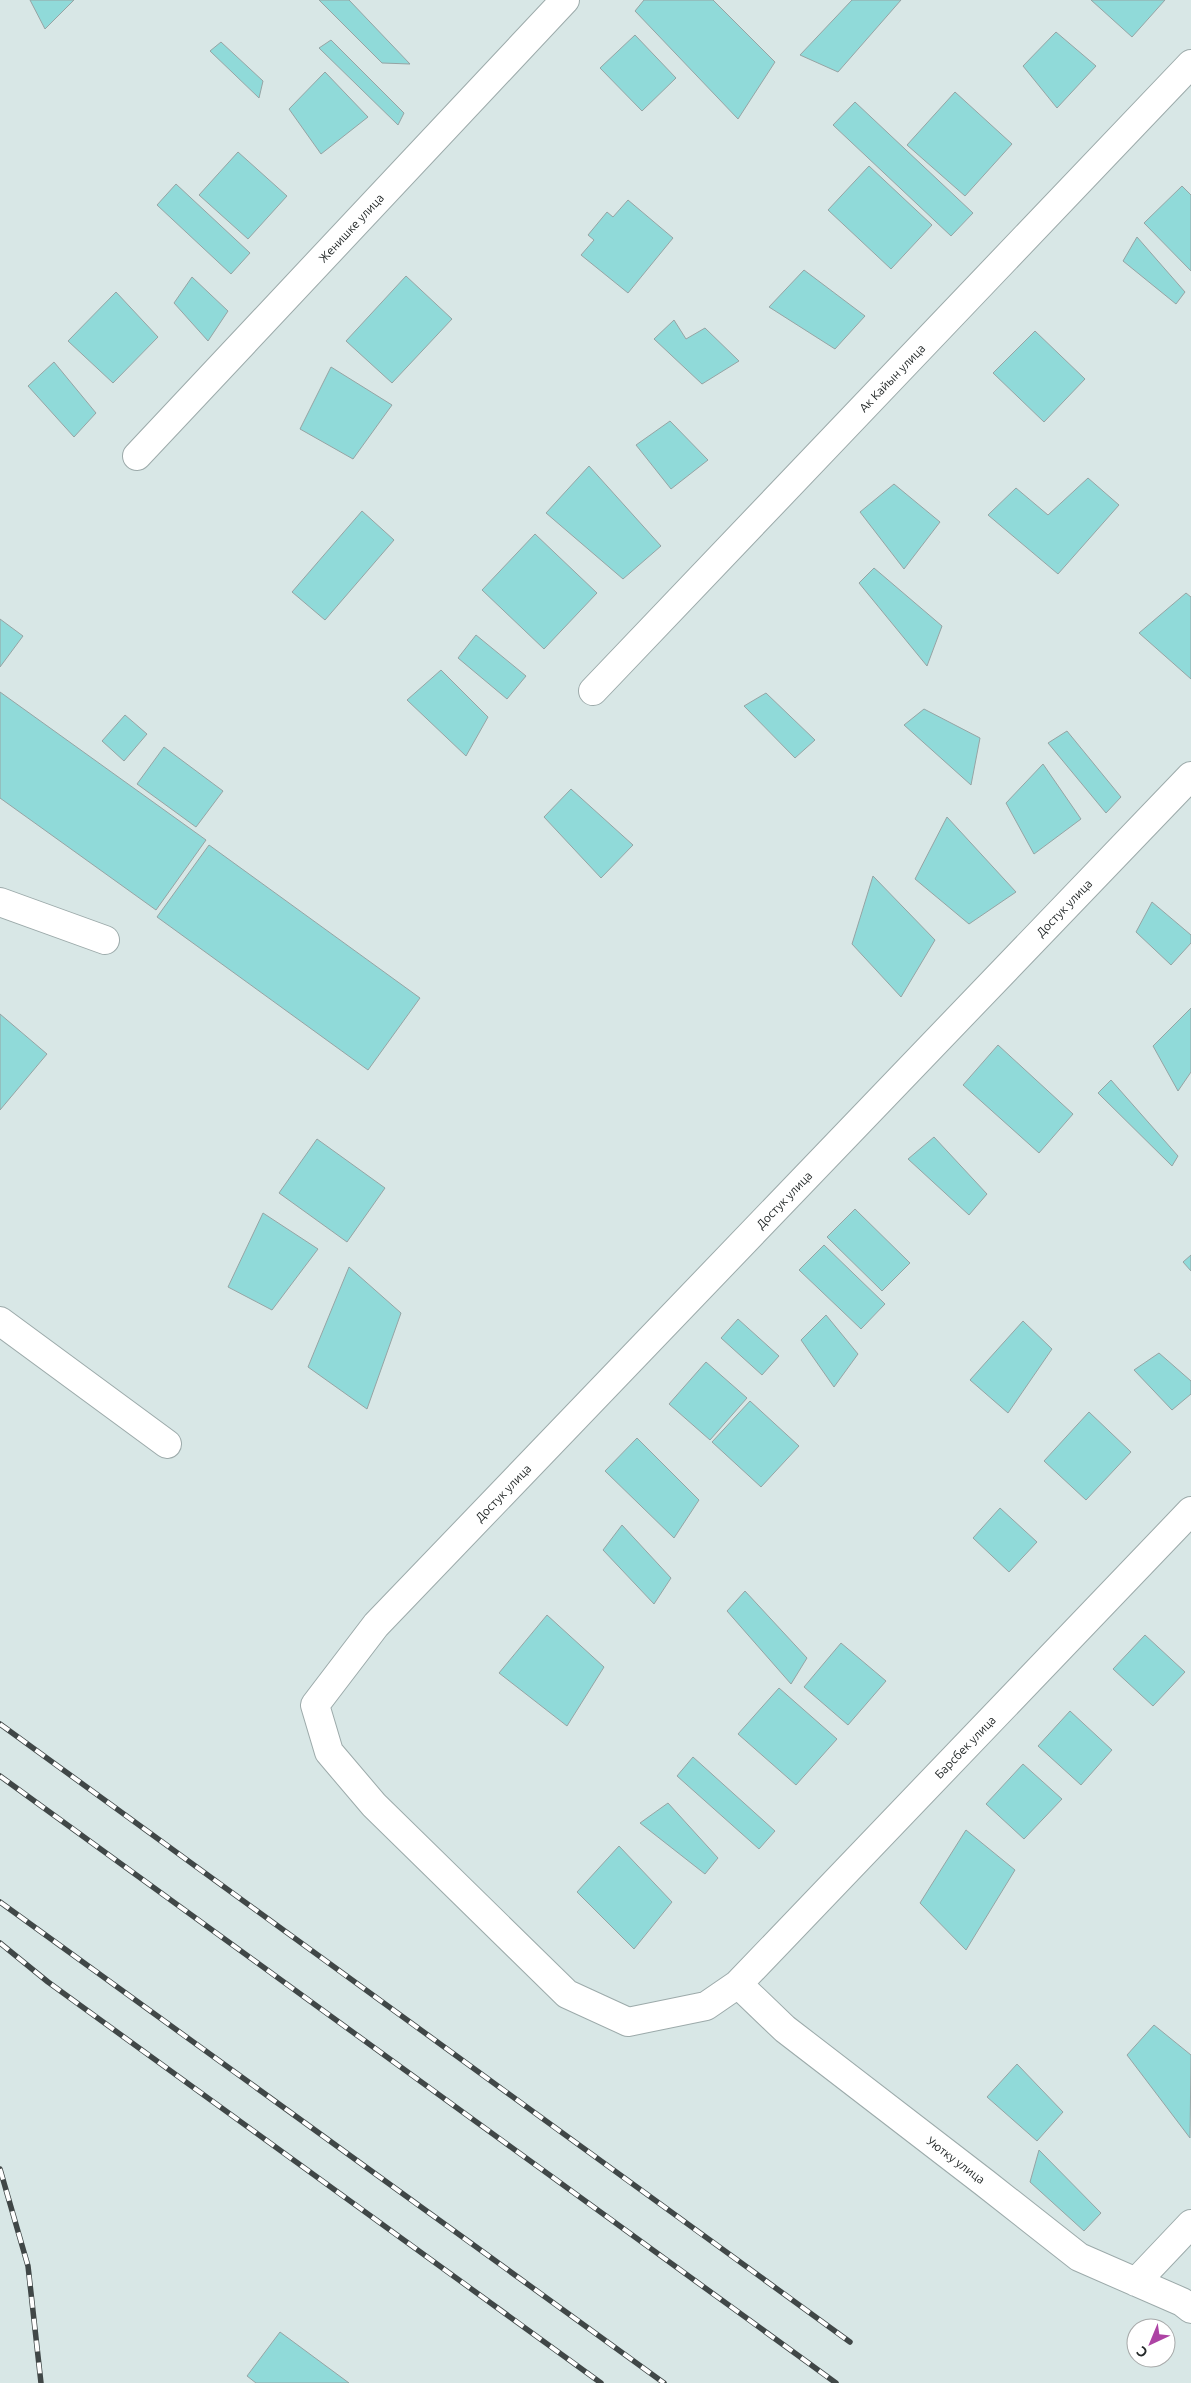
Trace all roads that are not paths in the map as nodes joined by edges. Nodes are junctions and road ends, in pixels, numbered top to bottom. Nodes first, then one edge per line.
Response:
1 (565, 0) edge
2 (1191, 64) edge
3 (137, 456) dead end
4 (593, 691) dead end
5 (1191, 776) edge
6 (0, 902) edge
7 (105, 940) dead end
8 (0, 1321) edge
9 (167, 1444) dead end
10 (1191, 1511) edge
11 (738, 1984) junction
12 (1191, 2224) edge
13 (1136, 2282) junction
14 (1191, 2309) edge

1 - 3 street, Женишке улица
2 - 4 street, Ак Кайын улица
5 - 11 street, Достук улица
6 - 7 street
8 - 9 street
10 - 11 street, Барсбек улица
11 - 13 street, Уютку улица
12 - 13 street
13 - 14 street, Уютку улица

